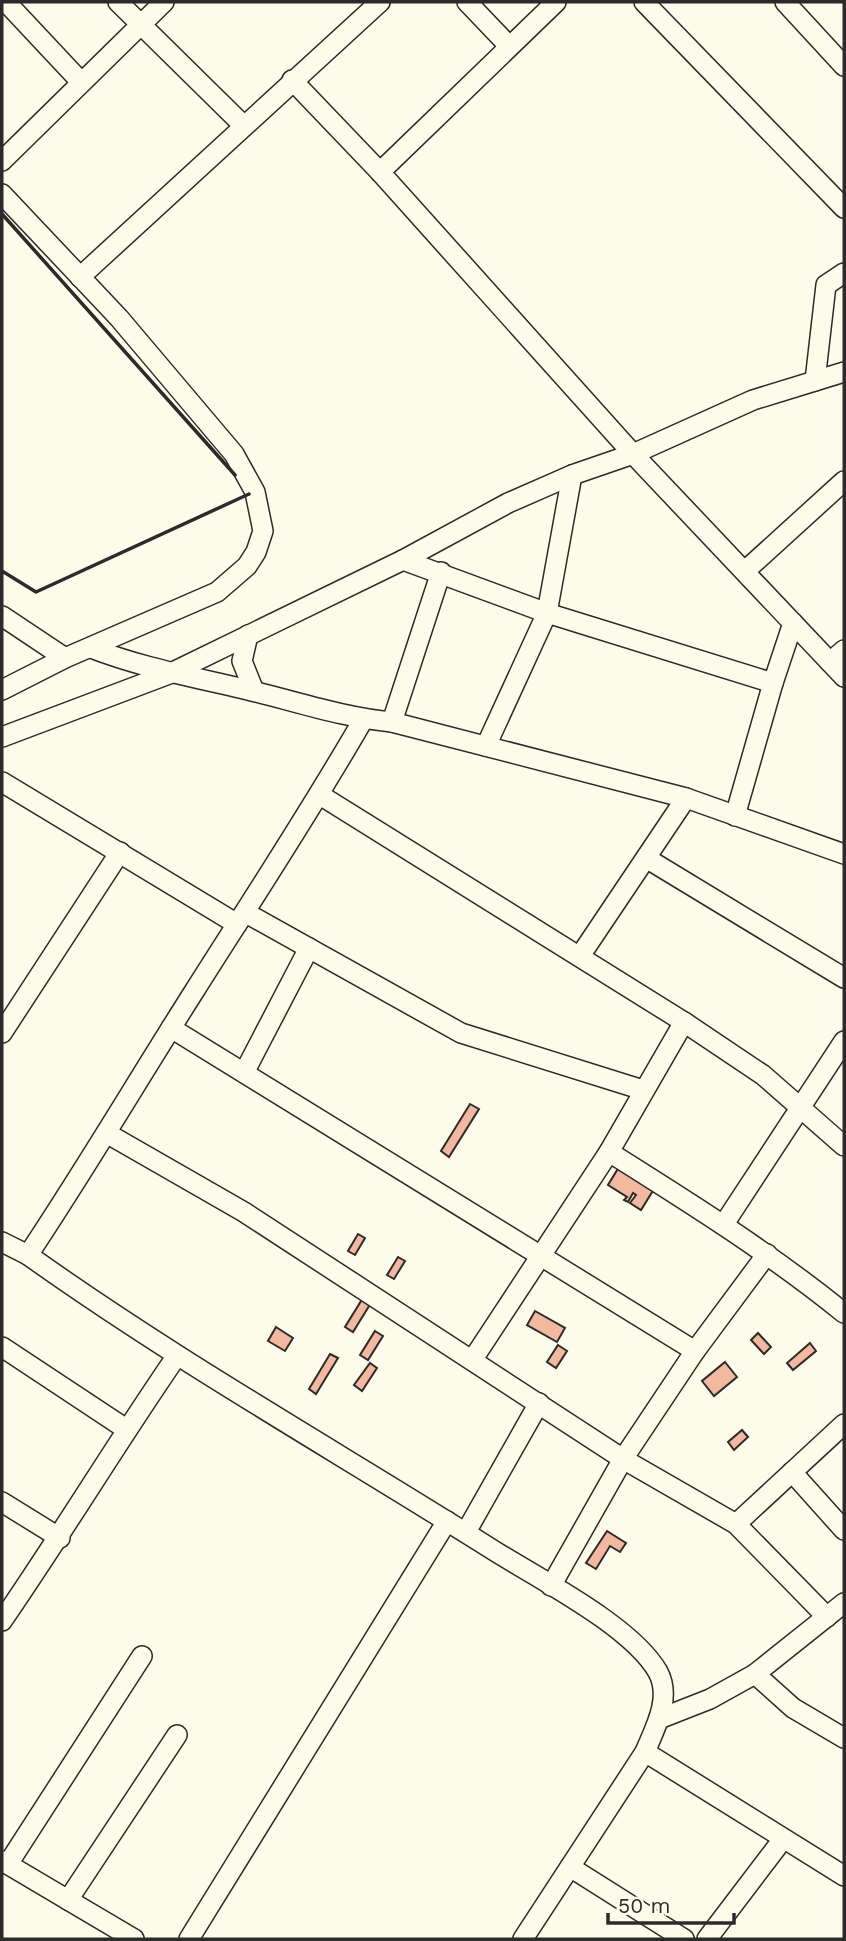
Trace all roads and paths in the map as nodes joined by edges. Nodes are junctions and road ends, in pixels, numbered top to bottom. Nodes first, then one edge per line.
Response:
1 (6, 2) edge
2 (118, 2) edge
3 (164, 2) edge
4 (380, 2) edge
5 (467, 2) edge
6 (556, 2) edge
7 (645, 2) edge
8 (785, 2) edge
9 (140, 25) junction
10 (509, 46) junction
11 (844, 66) edge
12 (292, 80) junction
13 (81, 82) junction
14 (243, 125) junction
15 (2, 161) edge
16 (380, 172) junction
17 (2, 194) edge
18 (844, 208) edge
19 (844, 273) edge
20 (80, 277) junction
21 (844, 372) edge
22 (816, 381) junction
23 (633, 454) junction
24 (572, 475) junction
25 (844, 481) edge
26 (403, 560) junction
27 (745, 571) junction
28 (441, 572) junction
29 (547, 613) junction
30 (2, 617) edge
31 (793, 623) junction
32 (248, 635) junction
33 (91, 648) junction
34 (837, 656) edge
35 (65, 658) junction
36 (169, 674) junction
37 (844, 677) edge
38 (773, 683) junction
39 (2, 690) edge
40 (254, 691) junction
41 (363, 720) junction
42 (392, 722) junction
43 (2, 737) edge
44 (486, 746) junction
45 (2, 782) edge
46 (320, 795) junction
47 (687, 798) junction
48 (736, 816) junction
49 (120, 852) junction
50 (844, 854) edge
51 (646, 858) junction
52 (241, 918) junction
53 (309, 948) junction
54 (580, 956) junction
55 (844, 978) edge
56 (684, 1022) junction
57 (4, 1023) edge
58 (171, 1028) junction
59 (844, 1041) edge
60 (245, 1071) junction
61 (643, 1090) junction
62 (800, 1105) junction
63 (108, 1134) junction
64 (844, 1146) edge
65 (609, 1152) junction
66 (724, 1224) junction
67 (2, 1242) edge
68 (767, 1254) junction
69 (28, 1255) junction
70 (542, 1255) junction
71 (844, 1313) edge
72 (2, 1348) edge
73 (695, 1351) junction
74 (176, 1357) junction
75 (473, 1359) junction
76 (539, 1403) junction
77 (844, 1424) edge
78 (127, 1429) junction
79 (623, 1459) junction
80 (792, 1472) junction
81 (2, 1502) edge
82 (447, 1521) junction
83 (736, 1524) junction
84 (844, 1530) edge
85 (466, 1532) junction
86 (60, 1538) junction
87 (551, 1586) junction
88 (844, 1603) edge
89 (827, 1617) junction
90 (2, 1621) edge
91 (142, 1656) dead end
92 (755, 1674) junction
93 (659, 1718) junction
94 (177, 1735) dead end
95 (844, 1738) edge
96 (645, 1752) junction
97 (783, 1839) junction
98 (5, 1862) edge
99 (570, 1867) junction
100 (844, 1876) edge
101 (68, 1900) junction
102 (134, 1939) edge
103 (189, 1939) edge
104 (523, 1939) edge
105 (684, 1939) edge
106 (707, 1939) edge

1 - 13 street
2 - 9 street
3 - 9 street
4 - 12 street
5 - 10 street
6 - 10 street
7 - 18 street
8 - 11 street
9 - 13 street
9 - 14 street
10 - 16 street
12 - 14 street
12 - 16 street
13 - 15 street
14 - 20 street
16 - 23 street
17 - 20 street
19 - 22 street
20 - 33 street
21 - 22 street
22 - 23 street
23 - 24 street
23 - 27 street
24 - 26 street
24 - 29 street
25 - 27 street
26 - 28 street
26 - 32 street
27 - 31 street
28 - 29 street
28 - 42 street
29 - 38 street
29 - 44 street
30 - 35 street
31 - 34 street
31 - 38 street
32 - 36 street
32 - 40 street
33 - 35 street
33 - 36 street
34 - 37 street
35 - 39 street
36 - 40 street
36 - 43 street
38 - 48 street
40 - 41 street
41 - 42 street
41 - 46 street
42 - 44 street
44 - 47 street
45 - 49 street
46 - 52 street
46 - 54 street
47 - 48 street
47 - 51 street
48 - 50 street
49 - 52 street
49 - 57 street
51 - 54 street
51 - 55 street
52 - 53 street
52 - 58 street
53 - 60 street
53 - 61 street
54 - 56 street
56 - 61 street
56 - 62 street
58 - 60 street
58 - 63 street
59 - 62 street
60 - 70 street
61 - 65 street
62 - 64 street
62 - 66 street
63 - 69 street
63 - 75 street
65 - 66 street
65 - 70 street
66 - 68 street
67 - 69 street
68 - 71 street
68 - 73 street
69 - 74 street
70 - 73 street
70 - 75 street
72 - 78 street
73 - 79 street
74 - 78 street
74 - 82 street
75 - 76 street
76 - 79 street
76 - 85 street
77 - 80 street
78 - 86 street
79 - 83 street
79 - 87 street
80 - 83 street
80 - 84 street
81 - 86 street
82 - 85 street
82 - 103 street
83 - 89 street
85 - 87 street
86 - 90 street
87 - 93 street
88 - 89 street
89 - 92 street
91 - 98 street
92 - 93 street
92 - 95 street
93 - 96 street
94 - 101 street
96 - 97 street
96 - 99 street
97 - 100 street
97 - 106 street
98 - 101 street
99 - 104 street
99 - 105 street
101 - 102 street

